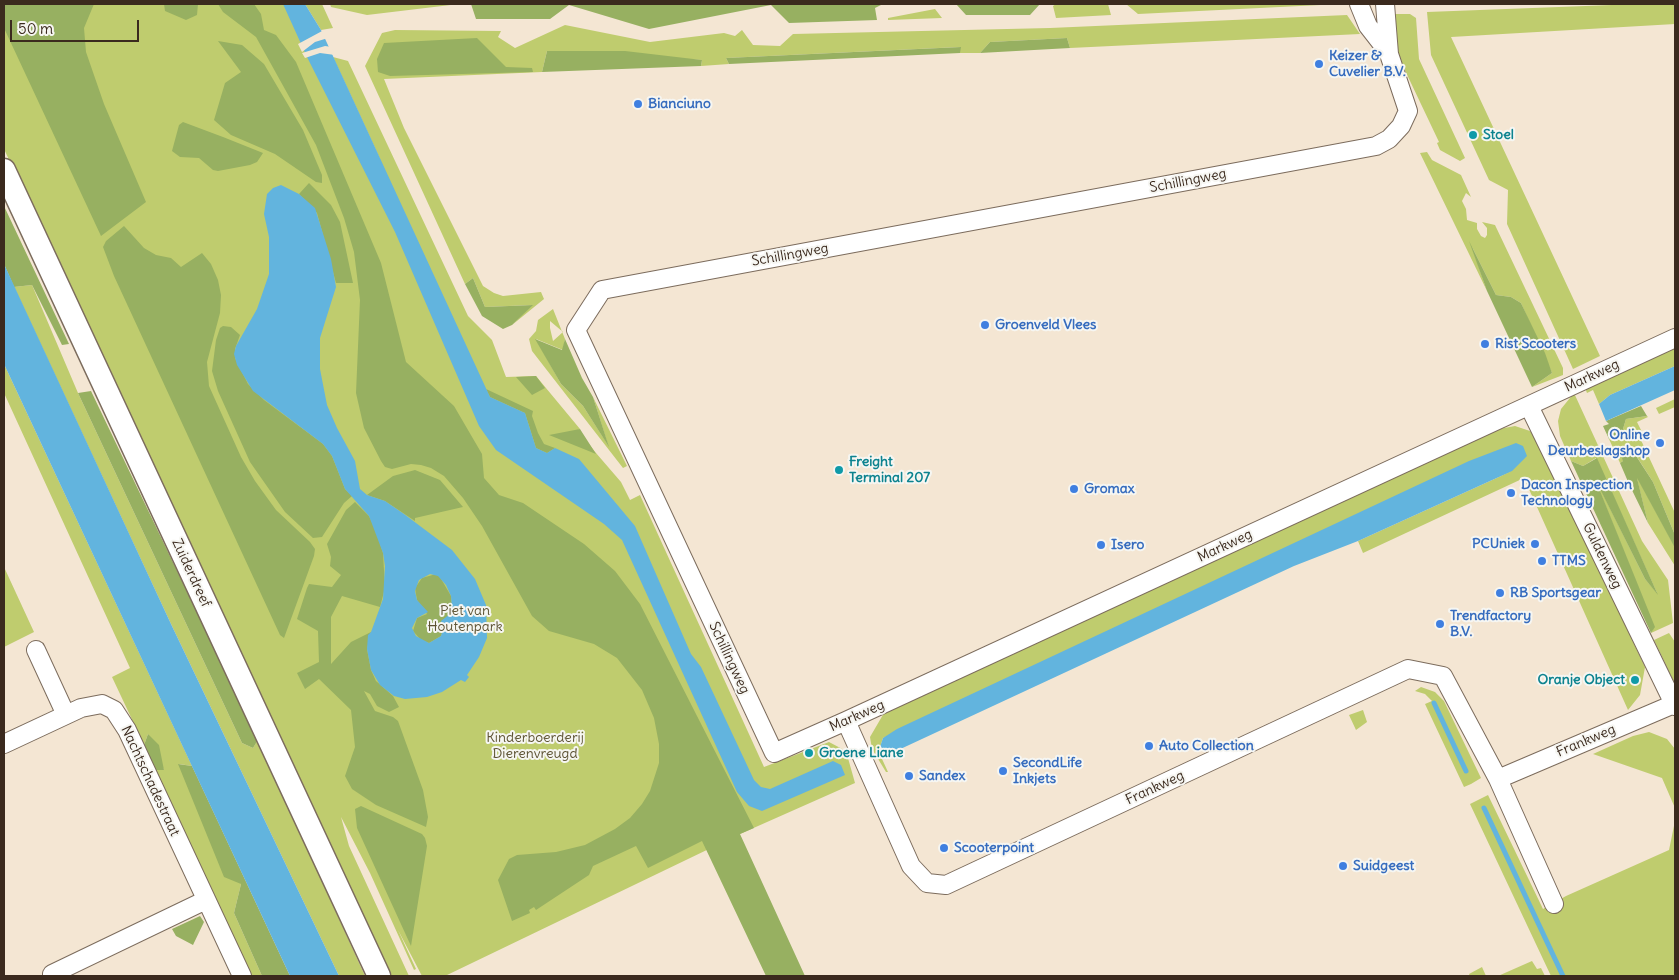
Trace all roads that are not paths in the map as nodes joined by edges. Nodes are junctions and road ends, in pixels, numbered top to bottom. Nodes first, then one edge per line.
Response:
1 (1359, 4) edge
2 (1385, 4) edge
3 (1389, 54) junction
4 (4, 170) edge
5 (1675, 338) edge
6 (1529, 406) junction
7 (36, 650) dead end
8 (1675, 705) edge
9 (66, 715) junction
10 (846, 721) junction
11 (4, 744) edge
12 (774, 753) joint
13 (1498, 779) junction
14 (206, 900) junction
15 (1554, 904) dead end
16 (52, 974) dead end
17 (242, 976) edge
18 (379, 976) edge

1 - 3 street, Schillingweg
2 - 3 street, Schillingweg
3 - 12 street, Schillingweg
4 - 18 street, Zuiderdreef
5 - 6 street, Markweg
6 - 8 street, Guldenweg
6 - 10 street, Markweg
7 - 9 street
8 - 13 street, Frankweg
9 - 11 street, Nachtschadestraat
9 - 14 street, Nachtschadestraat
10 - 12 street, Markweg
10 - 13 street, Frankweg
13 - 15 street, Frankweg
14 - 16 street
14 - 17 street, Nachtschadestraat

